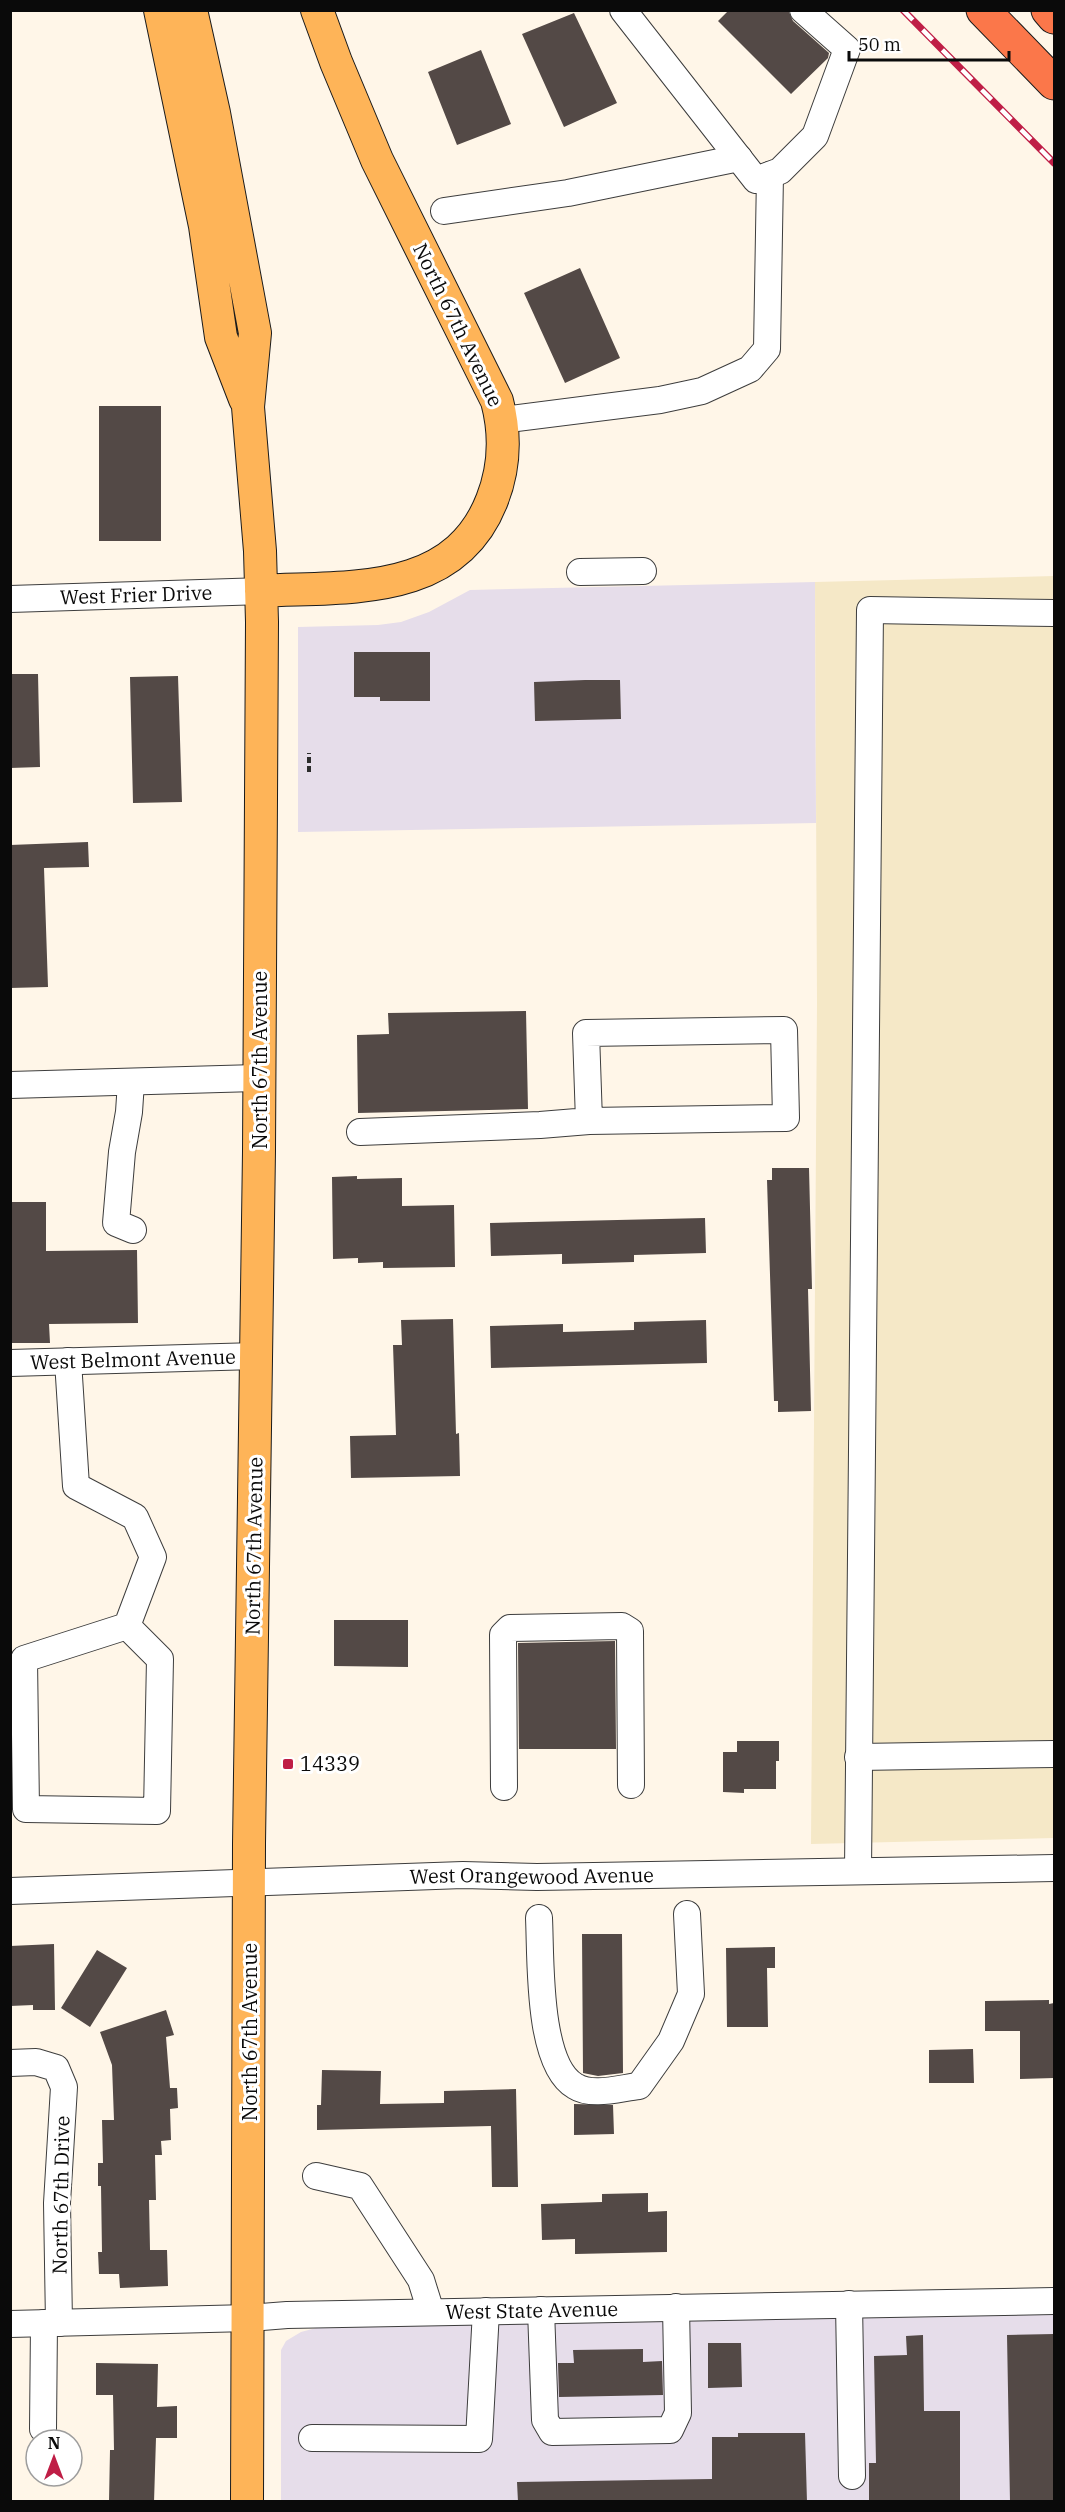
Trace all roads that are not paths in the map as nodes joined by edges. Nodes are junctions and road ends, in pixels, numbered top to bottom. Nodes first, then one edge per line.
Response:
1 (160, 10) edge
2 (191, 10) edge
3 (317, 10) edge
4 (623, 10) edge
5 (803, 10) edge
6 (983, 10) edge
7 (1048, 10) edge
8 (1054, 17) edge
9 (1054, 83) edge
10 (739, 158) junction
11 (770, 175) junction
12 (444, 211) dead end
13 (248, 407) junction
14 (502, 420) junction
15 (643, 571) dead end
16 (580, 572) dead end
17 (261, 591) junction
18 (10, 599) edge
19 (1054, 613) edge
20 (260, 1078) junction
21 (131, 1082) junction
22 (10, 1085) edge
23 (588, 1121) junction
24 (360, 1132) dead end
25 (133, 1230) dead end
26 (256, 1356) junction
27 (68, 1361) junction
28 (10, 1363) edge
29 (127, 1626) junction
30 (1054, 1754) edge
31 (858, 1757) junction
32 (631, 1785) dead end
33 (504, 1787) dead end
34 (1054, 1868) edge
35 (858, 1871) junction
36 (250, 1882) junction
37 (10, 1891) edge
38 (687, 1914) dead end
39 (539, 1918) dead end
40 (10, 2063) edge
41 (316, 2176) dead end
42 (1054, 2301) edge
43 (849, 2304) junction
44 (676, 2307) junction
45 (541, 2310) junction
46 (486, 2311) junction
47 (431, 2312) junction
48 (249, 2318) junction
49 (52, 2323) junction
50 (10, 2324) edge
51 (43, 2428) edge
52 (312, 2438) dead end
53 (852, 2476) dead end
54 (248, 2502) edge

1 - 13 main road, North 67th Avenue
2 - 13 main road, North 67th Avenue
3 - 14 main road, North 67th Avenue
4 - 10 street
5 - 11 street
6 - 9 highway
7 - 8 highway
10 - 11 street
10 - 12 street
11 - 14 street
13 - 17 main road, North 67th Avenue
14 - 17 main road, North 67th Avenue
15 - 16 street
17 - 18 street, West Frier Drive
17 - 20 main road, North 67th Avenue
19 - 31 street
20 - 21 street
20 - 26 main road, North 67th Avenue
21 - 22 street
21 - 25 street
23 - 23 street
23 - 24 street
26 - 27 street, West Belmont Avenue
26 - 36 main road, North 67th Avenue
27 - 28 street, West Belmont Avenue
27 - 29 street
29 - 29 street
30 - 31 street
31 - 35 street
32 - 33 street
34 - 35 street, West Orangewood Avenue
35 - 36 street, West Orangewood Avenue
36 - 37 street, West Orangewood Avenue
36 - 48 main road, North 67th Avenue
38 - 39 street
40 - 49 street, North 67th Drive
41 - 47 street
42 - 43 street, West State Avenue
43 - 44 street, West State Avenue
43 - 53 street
44 - 45 street, West State Avenue
44 - 45 street
45 - 46 street, West State Avenue
46 - 47 street, West State Avenue
46 - 52 street
47 - 48 street, West State Avenue
48 - 49 street, West State Avenue
48 - 54 main road, North 67th Avenue
49 - 50 street, West State Avenue
49 - 51 street, North 67th Drive

